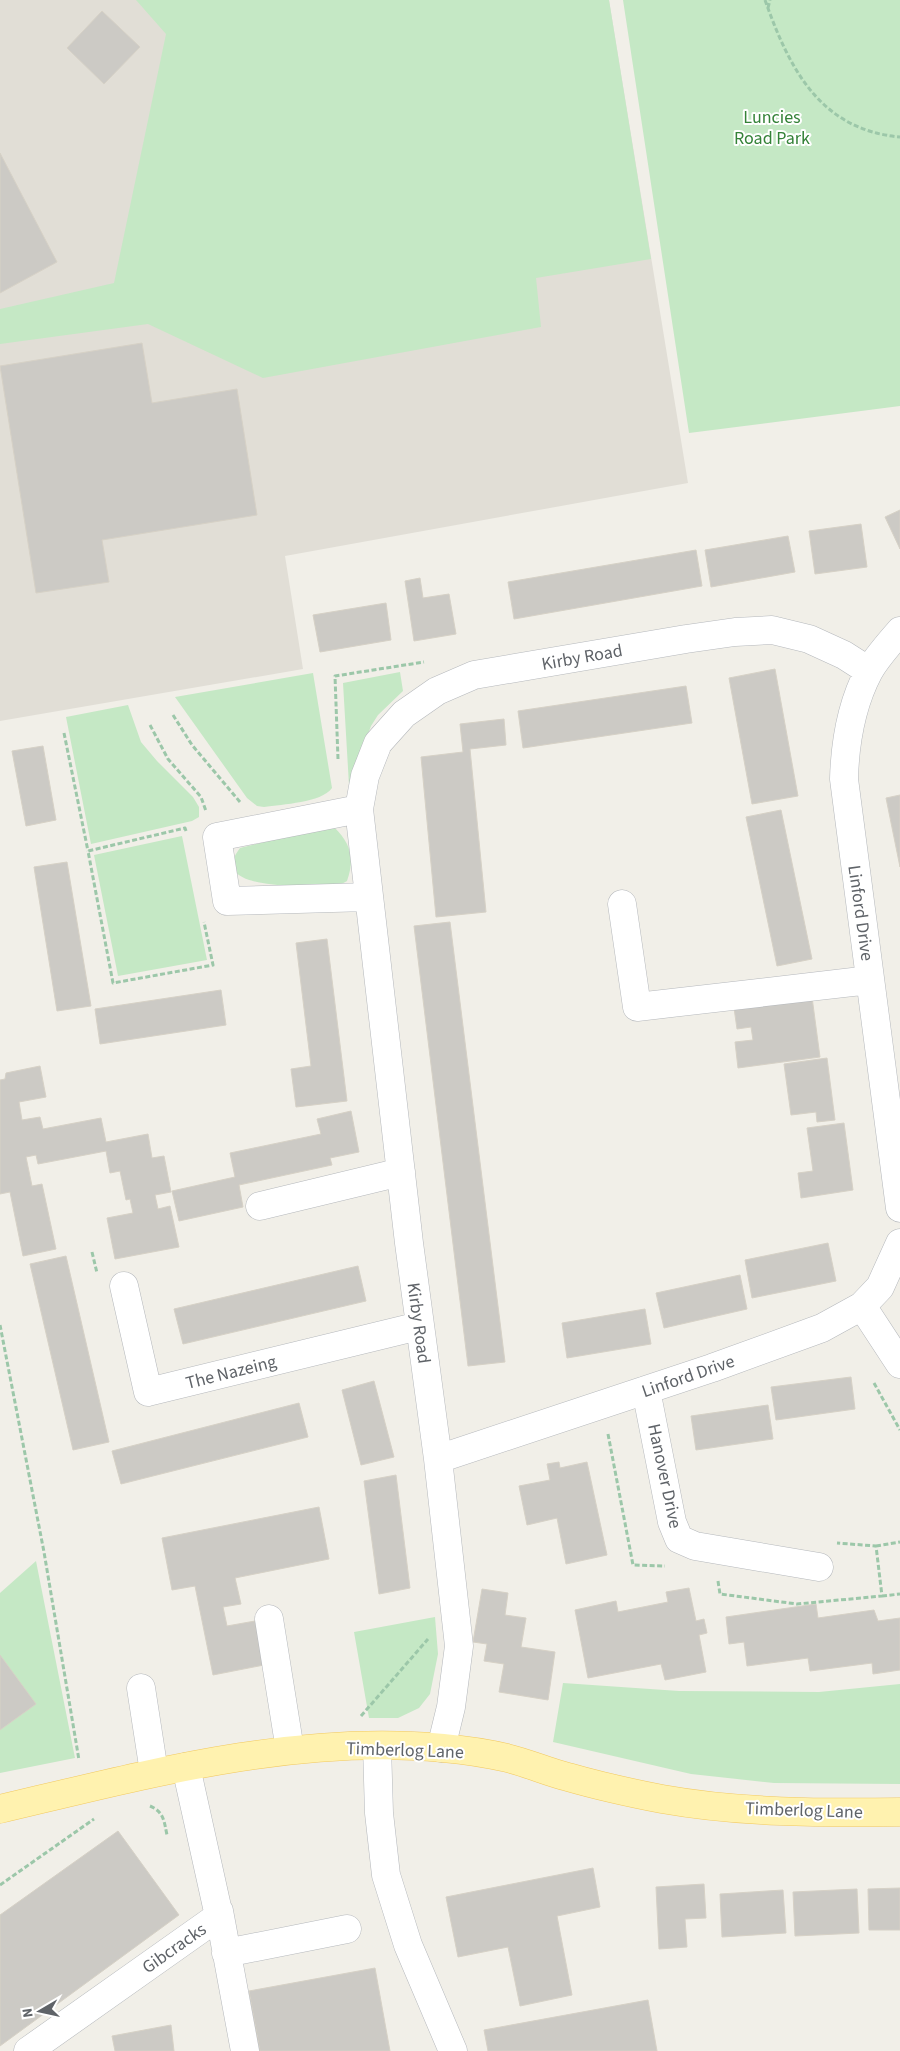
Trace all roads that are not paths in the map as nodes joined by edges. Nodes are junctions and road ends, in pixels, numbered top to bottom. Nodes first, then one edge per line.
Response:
1 (900, 631) edge
2 (869, 671) junction
3 (359, 809) junction
4 (368, 897) junction
5 (622, 904) dead end
6 (870, 980) junction
7 (401, 1172) junction
8 (260, 1206) dead end
9 (900, 1208) edge
10 (900, 1244) edge
11 (111, 1283) road end
12 (862, 1306) junction
13 (419, 1326) junction
14 (900, 1364) edge
15 (646, 1390) junction
16 (438, 1459) junction
17 (819, 1567) dead end
18 (270, 1619) dead end
19 (141, 1688) dead end
20 (377, 1746) junction
21 (441, 1748) junction
22 (290, 1750) junction
23 (186, 1767) junction
24 (154, 1772) junction
25 (0, 1809) edge
26 (900, 1812) edge
27 (219, 1911) junction
28 (347, 1928) dead end
29 (226, 1953) junction
30 (28, 2051) edge
31 (245, 2051) edge
32 (453, 2051) edge

1 - 2 street, Linford Drive
2 - 3 street, Kirby Road
2 - 6 street, Linford Drive
3 - 4 street, Kirby Road
3 - 4 street
4 - 7 street, Kirby Road
5 - 6 street
6 - 9 street, Linford Drive
7 - 8 street
7 - 13 street, Kirby Road
10 - 12 street, Linford Drive
11 - 13 street, The Nazeing
12 - 14 street
12 - 15 street, Linford Drive
13 - 16 street, Kirby Road
15 - 16 street, Linford Drive
15 - 17 street, Hanover Drive
16 - 21 street, Kirby Road
18 - 22 street
19 - 24 street
20 - 21 main road, Timberlog Lane
20 - 22 main road, Timberlog Lane
20 - 32 street
21 - 26 main road, Timberlog Lane
22 - 23 main road, Timberlog Lane
23 - 24 main road, Timberlog Lane
23 - 27 street, Gibcracks
24 - 25 main road, Timberlog Lane
27 - 29 street
27 - 30 street, Gibcracks
28 - 29 street
29 - 31 street

